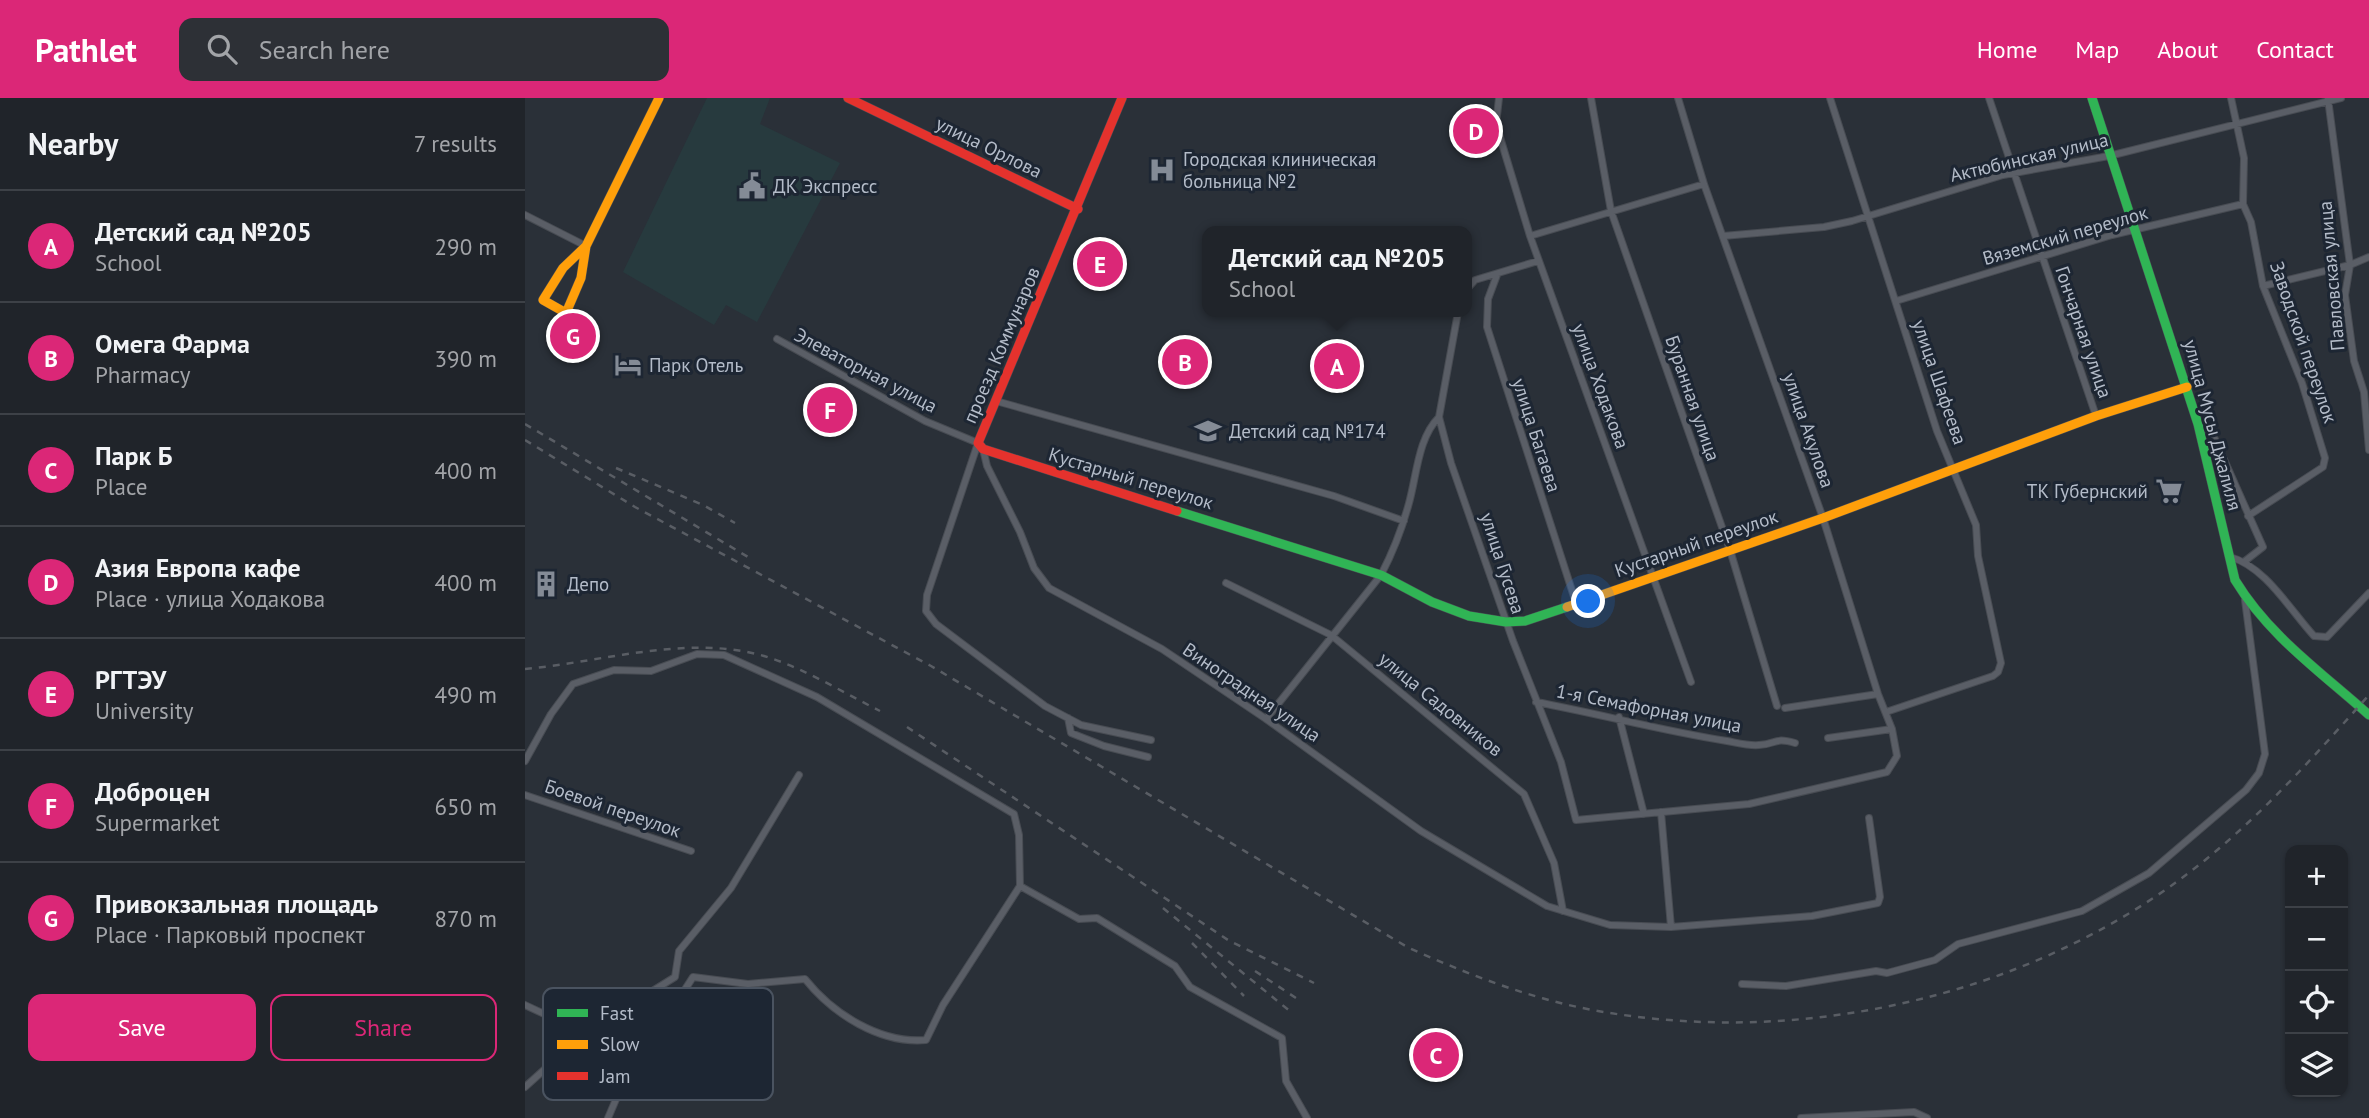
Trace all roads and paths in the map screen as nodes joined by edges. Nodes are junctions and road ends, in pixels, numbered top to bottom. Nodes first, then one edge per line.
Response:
1 (659, 98) edge
2 (848, 98) edge
3 (1122, 98) edge
4 (1499, 98) edge
5 (1591, 98) edge
6 (1678, 98) edge
7 (1830, 98) edge
8 (1989, 98) edge
9 (2092, 98) edge
10 (2231, 98) edge
11 (2341, 98) edge
12 (2328, 100) edge
13 (2237, 122) junction
14 (2109, 156) junction
15 (2013, 173) junction
16 (1704, 184) junction
17 (2243, 204) junction
18 (1078, 209) junction
19 (1611, 211) junction
20 (525, 215) edge
21 (1869, 215) junction
22 (2135, 231) junction
23 (1530, 236) junction
24 (1723, 236) junction
25 (586, 246) junction
26 (2043, 257) junction
27 (2369, 257) edge
28 (1538, 261) junction
29 (2350, 265) junction
30 (1497, 275) junction
31 (1472, 283) edge
32 (2263, 286) junction
33 (1896, 301) junction
34 (1457, 317) edge
35 (777, 339) dead end
36 (2187, 387) junction
37 (2367, 391) edge
38 (996, 401) junction
39 (2096, 416) junction
40 (1439, 417) junction
41 (2198, 424) junction
42 (981, 446) junction
43 (2369, 450) edge
44 (1954, 469) junction
45 (2248, 516) junction
46 (1823, 517) junction
47 (1403, 521) junction
48 (1730, 550) junction
49 (2230, 557) junction
50 (2245, 561) junction
51 (1381, 575) junction
52 (1654, 576) junction
53 (1226, 583) dead end
54 (2369, 593) edge
55 (2245, 599) junction
56 (1576, 603) junction
57 (1507, 624) junction
58 (1331, 635) junction
59 (1691, 682) dead end
60 (1878, 694) junction
61 (1536, 702) junction
62 (1777, 706) dead end
63 (1786, 708) dead end
64 (1886, 712) junction
65 (2369, 715) edge
66 (1619, 717) junction
67 (1068, 718) junction
68 (1266, 719) junction
69 (1892, 729) junction
70 (1828, 738) dead end
71 (1151, 740) dead end
72 (1795, 743) dead end
73 (526, 757) edge
74 (1148, 757) dead end
75 (799, 775) dead end
76 (525, 795) edge
77 (1661, 812) junction
78 (1644, 814) junction
79 (1869, 818) dead end
80 (691, 851) dead end
81 (1020, 886) junction
82 (1563, 911) junction
83 (1671, 927) junction
84 (675, 977) junction
85 (693, 977) junction
86 (1742, 984) dead end
87 (657, 988) edge
88 (686, 988) edge
89 (525, 1005) edge
90 (543, 1013) edge
91 (543, 1071) edge
92 (525, 1087) edge
93 (615, 1100) edge
94 (607, 1118) edge
95 (1307, 1118) edge
96 (1801, 1118) edge
97 (1927, 1118) edge

1 - 25 street
2 - 18 street, улица Орлова
3 - 18 street, проезд Коммунаров
4 - 23 street, улица Ходакова
5 - 19 street, Буранная улица
6 - 16 street, улица Акулова
7 - 21 street, улица Шафеева
8 - 15 street, Гончарная улица
9 - 14 street, улица Мусы Джалиля
10 - 13 street, Заводской переулок
11 - 12 street, Актюбинская улица
12 - 13 street, Актюбинская улица
12 - 29 street, Павловская улица
13 - 14 street, Актюбинская улица
13 - 17 street, Заводской переулок
14 - 15 street, Актюбинская улица
14 - 22 street, улица Мусы Джалиля
15 - 21 street, Актюбинская улица
15 - 26 street, Гончарная улица
16 - 19 street
16 - 24 street, улица Акулова
17 - 22 street, Вяземский переулок
17 - 32 street, Заводской переулок
18 - 38 street, проезд Коммунаров
19 - 23 street
19 - 48 street, Буранная улица
20 - 25 street
21 - 24 street, Актюбинская улица
21 - 33 street, улица Шафеева
22 - 26 street, Вяземский переулок
22 - 36 street, улица Мусы Джалиля
23 - 28 street, улица Ходакова
24 - 46 street, улица Акулова
25 - 25 street
26 - 33 street, Вяземский переулок
26 - 39 street, Гончарная улица
27 - 29 street
28 - 30 street
28 - 52 street, улица Ходакова
29 - 32 street
29 - 37 street, Павловская улица
30 - 31 street
30 - 56 street, улица Багаева
32 - 45 street, Заводской переулок
33 - 44 street, улица Шафеева
34 - 40 street, улица Гусева
35 - 42 street, Элеваторная улица
36 - 39 street, Кустарный переулок
36 - 41 street, улица Мусы Джалиля
37 - 43 street, Павловская улица
38 - 42 street, проезд Коммунаров
38 - 47 street
39 - 44 street, Кустарный переулок
40 - 47 street
40 - 57 street, улица Гусева
41 - 45 street
41 - 49 street, улица Мусы Джалиля
42 - 51 street, Кустарный переулок
42 - 67 street, проезд Коммунаров
42 - 68 street, Виноградная улица
44 - 46 street, Кустарный переулок
44 - 64 street, улица Шафеева
45 - 50 street
46 - 48 street, Кустарный переулок
46 - 60 street, улица Акулова
47 - 51 street
48 - 52 street, Кустарный переулок
48 - 62 street, Буранная улица
49 - 50 street
49 - 55 street, улица Мусы Джалиля
50 - 54 street
51 - 57 street, Кустарный переулок
51 - 58 street
52 - 56 street, Кустарный переулок
52 - 59 street, улица Ходакова
53 - 58 street, улица Садовников
55 - 65 street, улица Мусы Джалиля
55 - 86 street
56 - 57 street, Кустарный переулок
57 - 61 street, улица Гусева
58 - 68 street
58 - 82 street, улица Садовников
60 - 63 street
60 - 64 street, улица Акулова
61 - 66 street, 1-я Семафорная улица
61 - 78 street, улица Гусева
64 - 69 street, улица Акулова
66 - 72 street, 1-я Семафорная улица
66 - 78 street
67 - 71 street
67 - 74 street
68 - 82 street, Виноградная улица
69 - 70 street
69 - 77 street, улица Акулова
73 - 81 street
75 - 84 street
76 - 80 street, Боевой переулок
77 - 78 street
77 - 83 street
79 - 83 street, Виноградная улица
81 - 85 street
81 - 95 street
82 - 83 street, Виноградная улица
84 - 85 street
84 - 87 street
85 - 88 street
89 - 90 street
91 - 92 street
93 - 94 street
96 - 97 street

